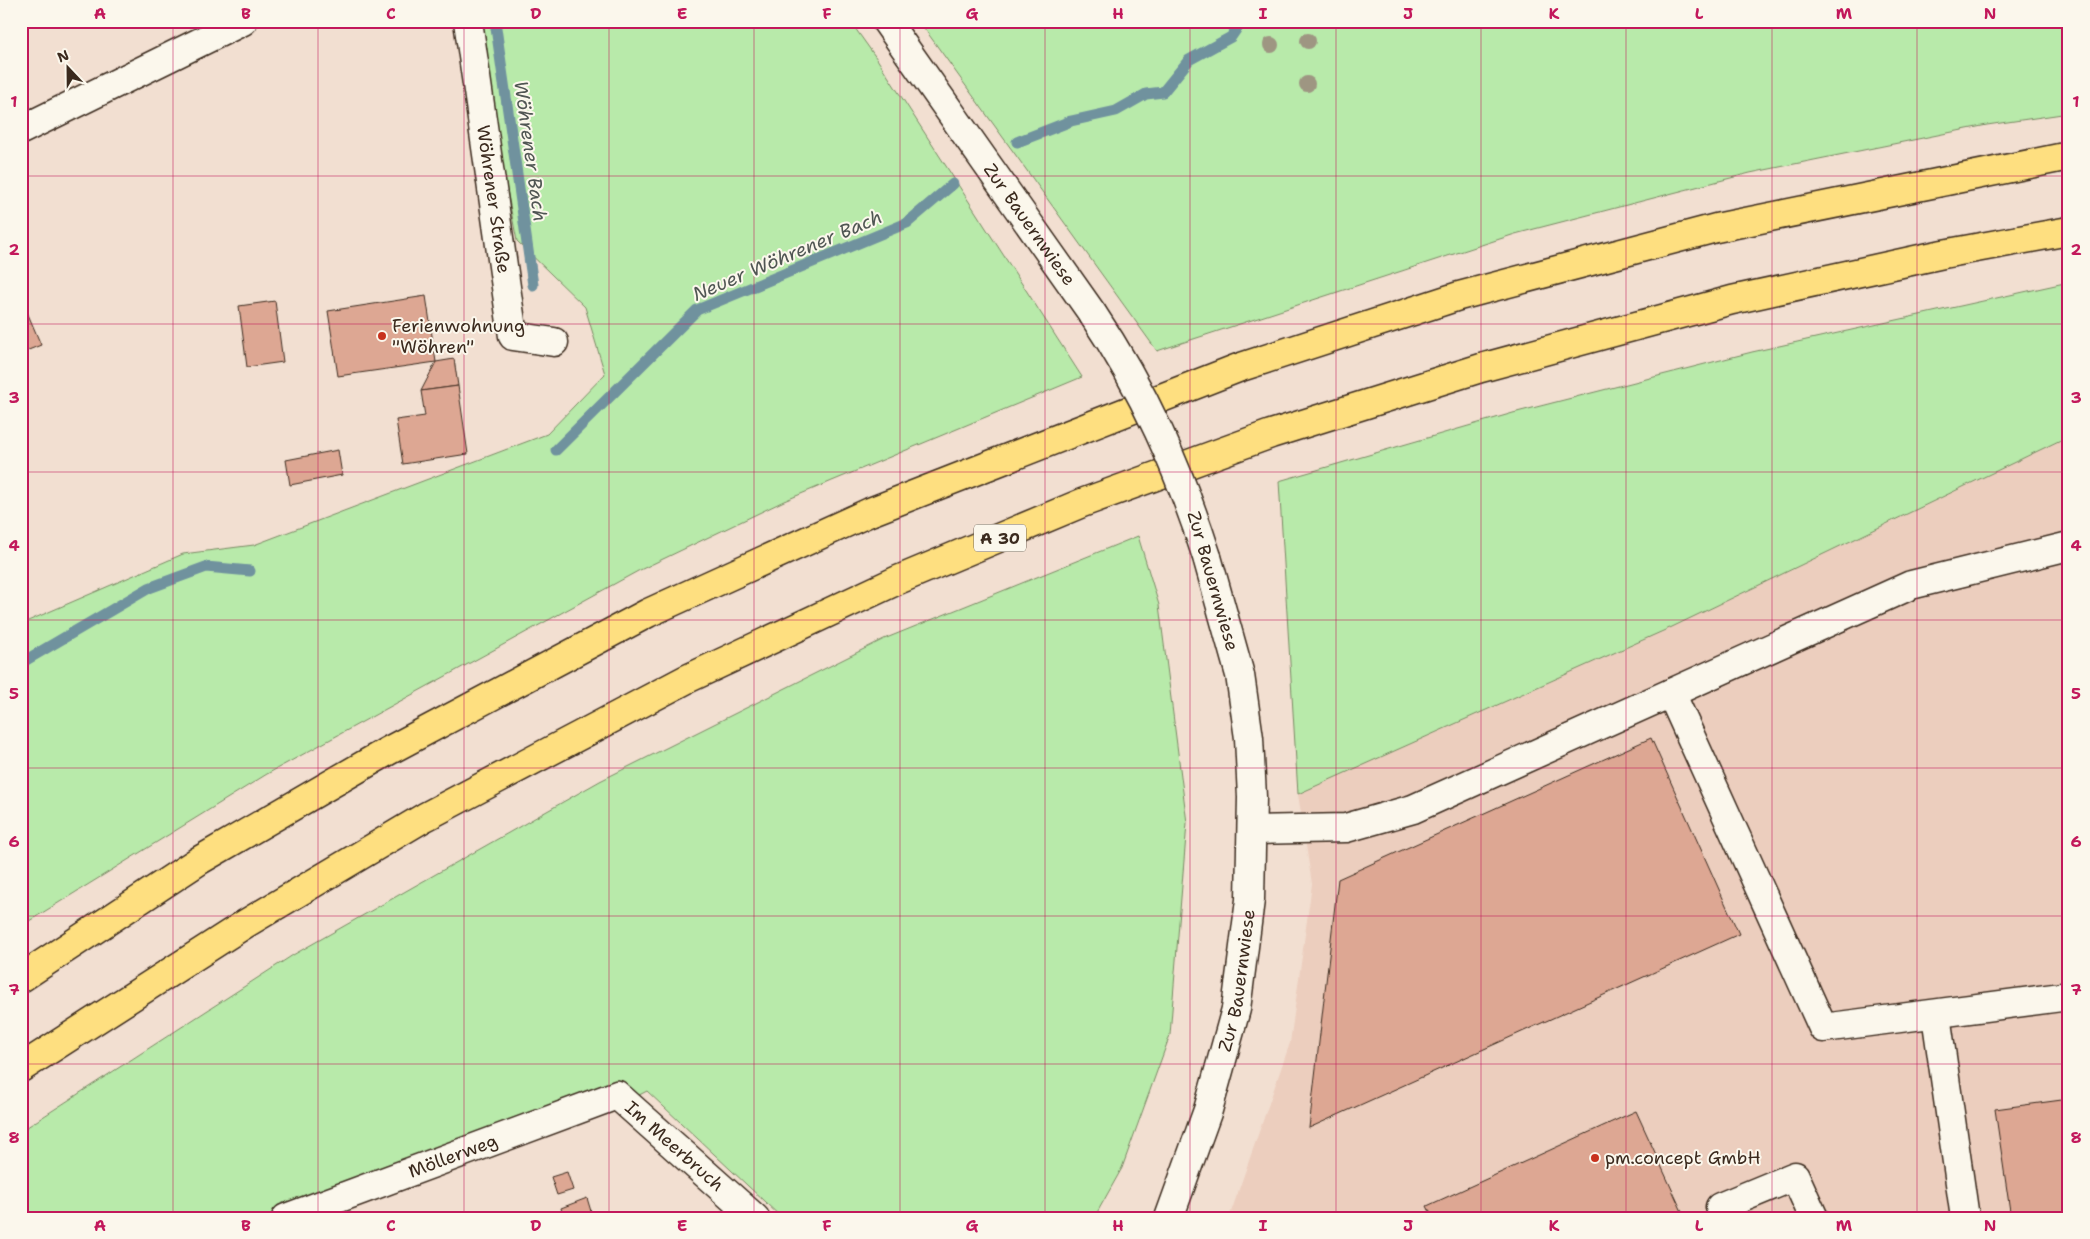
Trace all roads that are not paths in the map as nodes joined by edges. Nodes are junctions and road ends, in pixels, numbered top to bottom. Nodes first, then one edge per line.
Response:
1 (243, 21) edge
2 (468, 21) edge
3 (886, 21) edge
4 (21, 130) edge
5 (2069, 156) edge
6 (2069, 231) edge
7 (554, 342) dead end
8 (2069, 546) edge
9 (1671, 693) junction
10 (1253, 830) junction
11 (21, 978) edge
12 (2069, 996) edge
13 (1936, 1015) junction
14 (21, 1068) edge
15 (617, 1095) joint
16 (1720, 1207) dead end
17 (286, 1218) edge
18 (755, 1218) edge
19 (1169, 1218) edge
20 (1814, 1218) edge
21 (1965, 1218) edge

1 - 4 street
2 - 7 street, Wöhrener Straße
3 - 10 street, Zur Bauernwiese, bridge
5 - 11 highway
6 - 14 highway, A 30
8 - 9 street
9 - 10 street
9 - 13 street
10 - 19 street, Zur Bauernwiese
12 - 13 street
13 - 21 street
15 - 17 street, Möllerweg
15 - 18 street, Im Meerbruch
16 - 20 street

